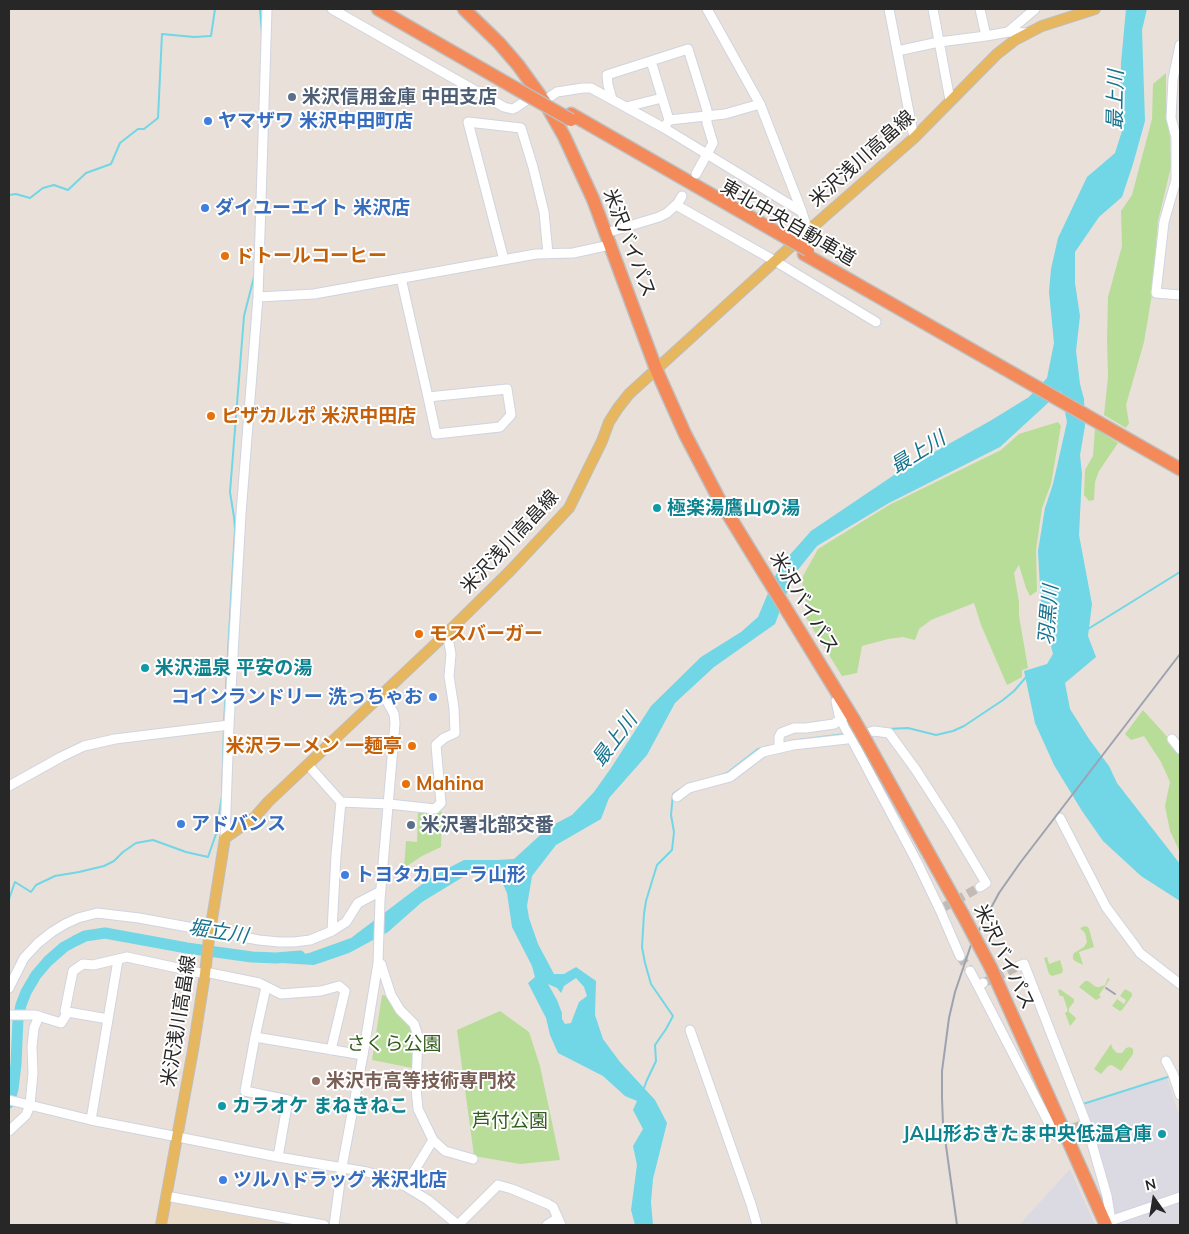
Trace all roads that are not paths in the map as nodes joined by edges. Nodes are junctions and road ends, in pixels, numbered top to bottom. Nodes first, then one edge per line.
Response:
1 (267, 9) edge
2 (332, 9) edge
3 (378, 9) edge
4 (388, 9) edge
5 (464, 9) edge
6 (707, 9) edge
7 (889, 9) edge
8 (933, 9) edge
9 (980, 9) edge
10 (1035, 9) edge
11 (1094, 9) edge
12 (1025, 13) edge
13 (1008, 32) junction
14 (1028, 34) junction
15 (986, 36) junction
16 (939, 42) junction
17 (1180, 45) edge
18 (897, 51) junction
19 (650, 61) junction
20 (515, 85) junction
21 (541, 96) junction
22 (662, 98) junction
23 (612, 100) junction
24 (950, 100) junction
25 (760, 104) junction
26 (626, 108) junction
27 (707, 116) junction
28 (670, 120) junction
29 (664, 128) junction
30 (914, 138) junction
31 (707, 154) junction
32 (696, 174) dead end
33 (682, 196) dead end
34 (676, 205) junction
35 (802, 212) junction
36 (808, 231) junction
37 (608, 239) junction
38 (548, 254) junction
39 (504, 260) junction
40 (775, 261) junction
41 (401, 278) junction
42 (1180, 295) edge
43 (258, 297) junction
44 (876, 322) dead end
45 (953, 336) junction
46 (656, 369) junction
47 (428, 397) junction
48 (1180, 464) edge
49 (1180, 470) edge
50 (446, 633) junction
51 (383, 694) junction
52 (230, 725) junction
53 (852, 728) junction
54 (1172, 739) dead end
55 (779, 744) junction
56 (1180, 749) edge
57 (308, 765) junction
58 (9, 786) edge
59 (677, 796) dead end
60 (341, 802) junction
61 (389, 804) junction
62 (1060, 818) dead end
63 (225, 838) junction
64 (980, 887) dead end
65 (380, 896) junction
66 (332, 931) junction
67 (209, 935) junction
68 (960, 956) tunnel mouth
69 (118, 960) junction
70 (378, 963) junction
71 (1019, 966) dead end
72 (970, 971) tunnel mouth
73 (205, 973) junction
74 (1180, 984) edge
75 (266, 987) junction
76 (9, 988) edge
77 (68, 1012) junction
78 (10, 1015) edge
79 (37, 1016) junction
80 (108, 1019) junction
81 (690, 1030) dead end
82 (255, 1037) junction
83 (331, 1050) junction
84 (363, 1055) junction
85 (1166, 1061) dead end
86 (1180, 1095) edge
87 (9, 1100) edge
88 (30, 1105) junction
89 (91, 1120) junction
90 (9, 1132) edge
91 (1055, 1135) dead end
92 (178, 1137) junction
93 (433, 1140) junction
94 (278, 1157) junction
95 (473, 1159) dead end
96 (342, 1167) junction
97 (405, 1186) junction
98 (166, 1196) junction
99 (1180, 1197) edge
100 (559, 1222) edge
101 (1107, 1223) edge
102 (161, 1225) edge
103 (324, 1225) edge
104 (334, 1225) edge
105 (458, 1225) edge
106 (547, 1225) edge
107 (757, 1225) edge

1 - 43 street
2 - 21 street
3 - 20 highway, 東北中央自動車道
4 - 20 highway, 東北中央自動車道
5 - 21 highway, 米沢バイパス
6 - 25 street
7 - 18 street
8 - 16 street
9 - 15 street
10 - 12 street
11 - 14 main road, 米沢浅川高畠線
12 - 13 street
13 - 14 street
13 - 15 street
14 - 24 main road, 米沢浅川高畠線
15 - 16 street
16 - 18 street
16 - 24 street
17 - 42 street
18 - 30 street
19 - 22 street
19 - 23 street
19 - 27 street
20 - 45 highway, 東北中央自動車道, bridge
21 - 23 street
21 - 37 highway, 米沢バイパス
22 - 26 street
22 - 28 street
23 - 26 street
24 - 30 main road, 米沢浅川高畠線
25 - 27 street
25 - 35 street
26 - 29 street
27 - 28 street
27 - 31 street
28 - 29 street
29 - 31 street
30 - 36 main road, 米沢浅川高畠線
31 - 32 street
31 - 35 street
33 - 34 street
34 - 37 street
34 - 40 street
35 - 36 street
36 - 40 main road, 米沢浅川高畠線
37 - 38 street
37 - 46 highway, 米沢バイパス
38 - 39 street
38 - 39 street
39 - 41 street
40 - 44 street
40 - 46 main road, 米沢浅川高畠線
41 - 43 street
41 - 47 street
43 - 52 street
45 - 48 highway, 東北中央自動車道
45 - 49 highway, 東北中央自動車道
46 - 50 main road, 米沢浅川高畠線
46 - 53 highway, 米沢バイパス
47 - 47 street
50 - 51 main road, 米沢浅川高畠線
50 - 61 street
51 - 57 main road, 米沢浅川高畠線
51 - 61 street
52 - 58 street
52 - 63 street
53 - 55 street
53 - 55 street
53 - 64 street
53 - 68 street
53 - 101 highway, 米沢バイパス, bridge
54 - 56 street
55 - 59 street
57 - 60 street
57 - 63 main road, 米沢浅川高畠線
60 - 61 street
60 - 66 street
61 - 65 street
62 - 74 street
63 - 67 main road, 米沢浅川高畠線
65 - 66 street
65 - 70 street
66 - 67 street
67 - 73 main road, 米沢浅川高畠線
67 - 76 street
69 - 73 street
69 - 77 street
69 - 80 street
70 - 84 street
70 - 93 street
71 - 101 street
72 - 91 street
73 - 75 street
73 - 92 main road, 米沢浅川高畠線
75 - 82 street
75 - 83 street
77 - 79 street
77 - 80 street
78 - 79 street
79 - 88 street
80 - 89 street
81 - 107 street
82 - 83 street
82 - 94 street
83 - 84 street
84 - 96 street
85 - 86 street
87 - 88 street
88 - 89 street
88 - 90 street
89 - 92 street
92 - 94 street
92 - 98 main road, 米沢浅川高畠線
93 - 95 street
93 - 97 street
94 - 96 street
96 - 97 street
96 - 104 street
97 - 105 street
98 - 102 main road, 米沢浅川高畠線
98 - 103 street
99 - 101 street
100 - 105 street
100 - 106 street

